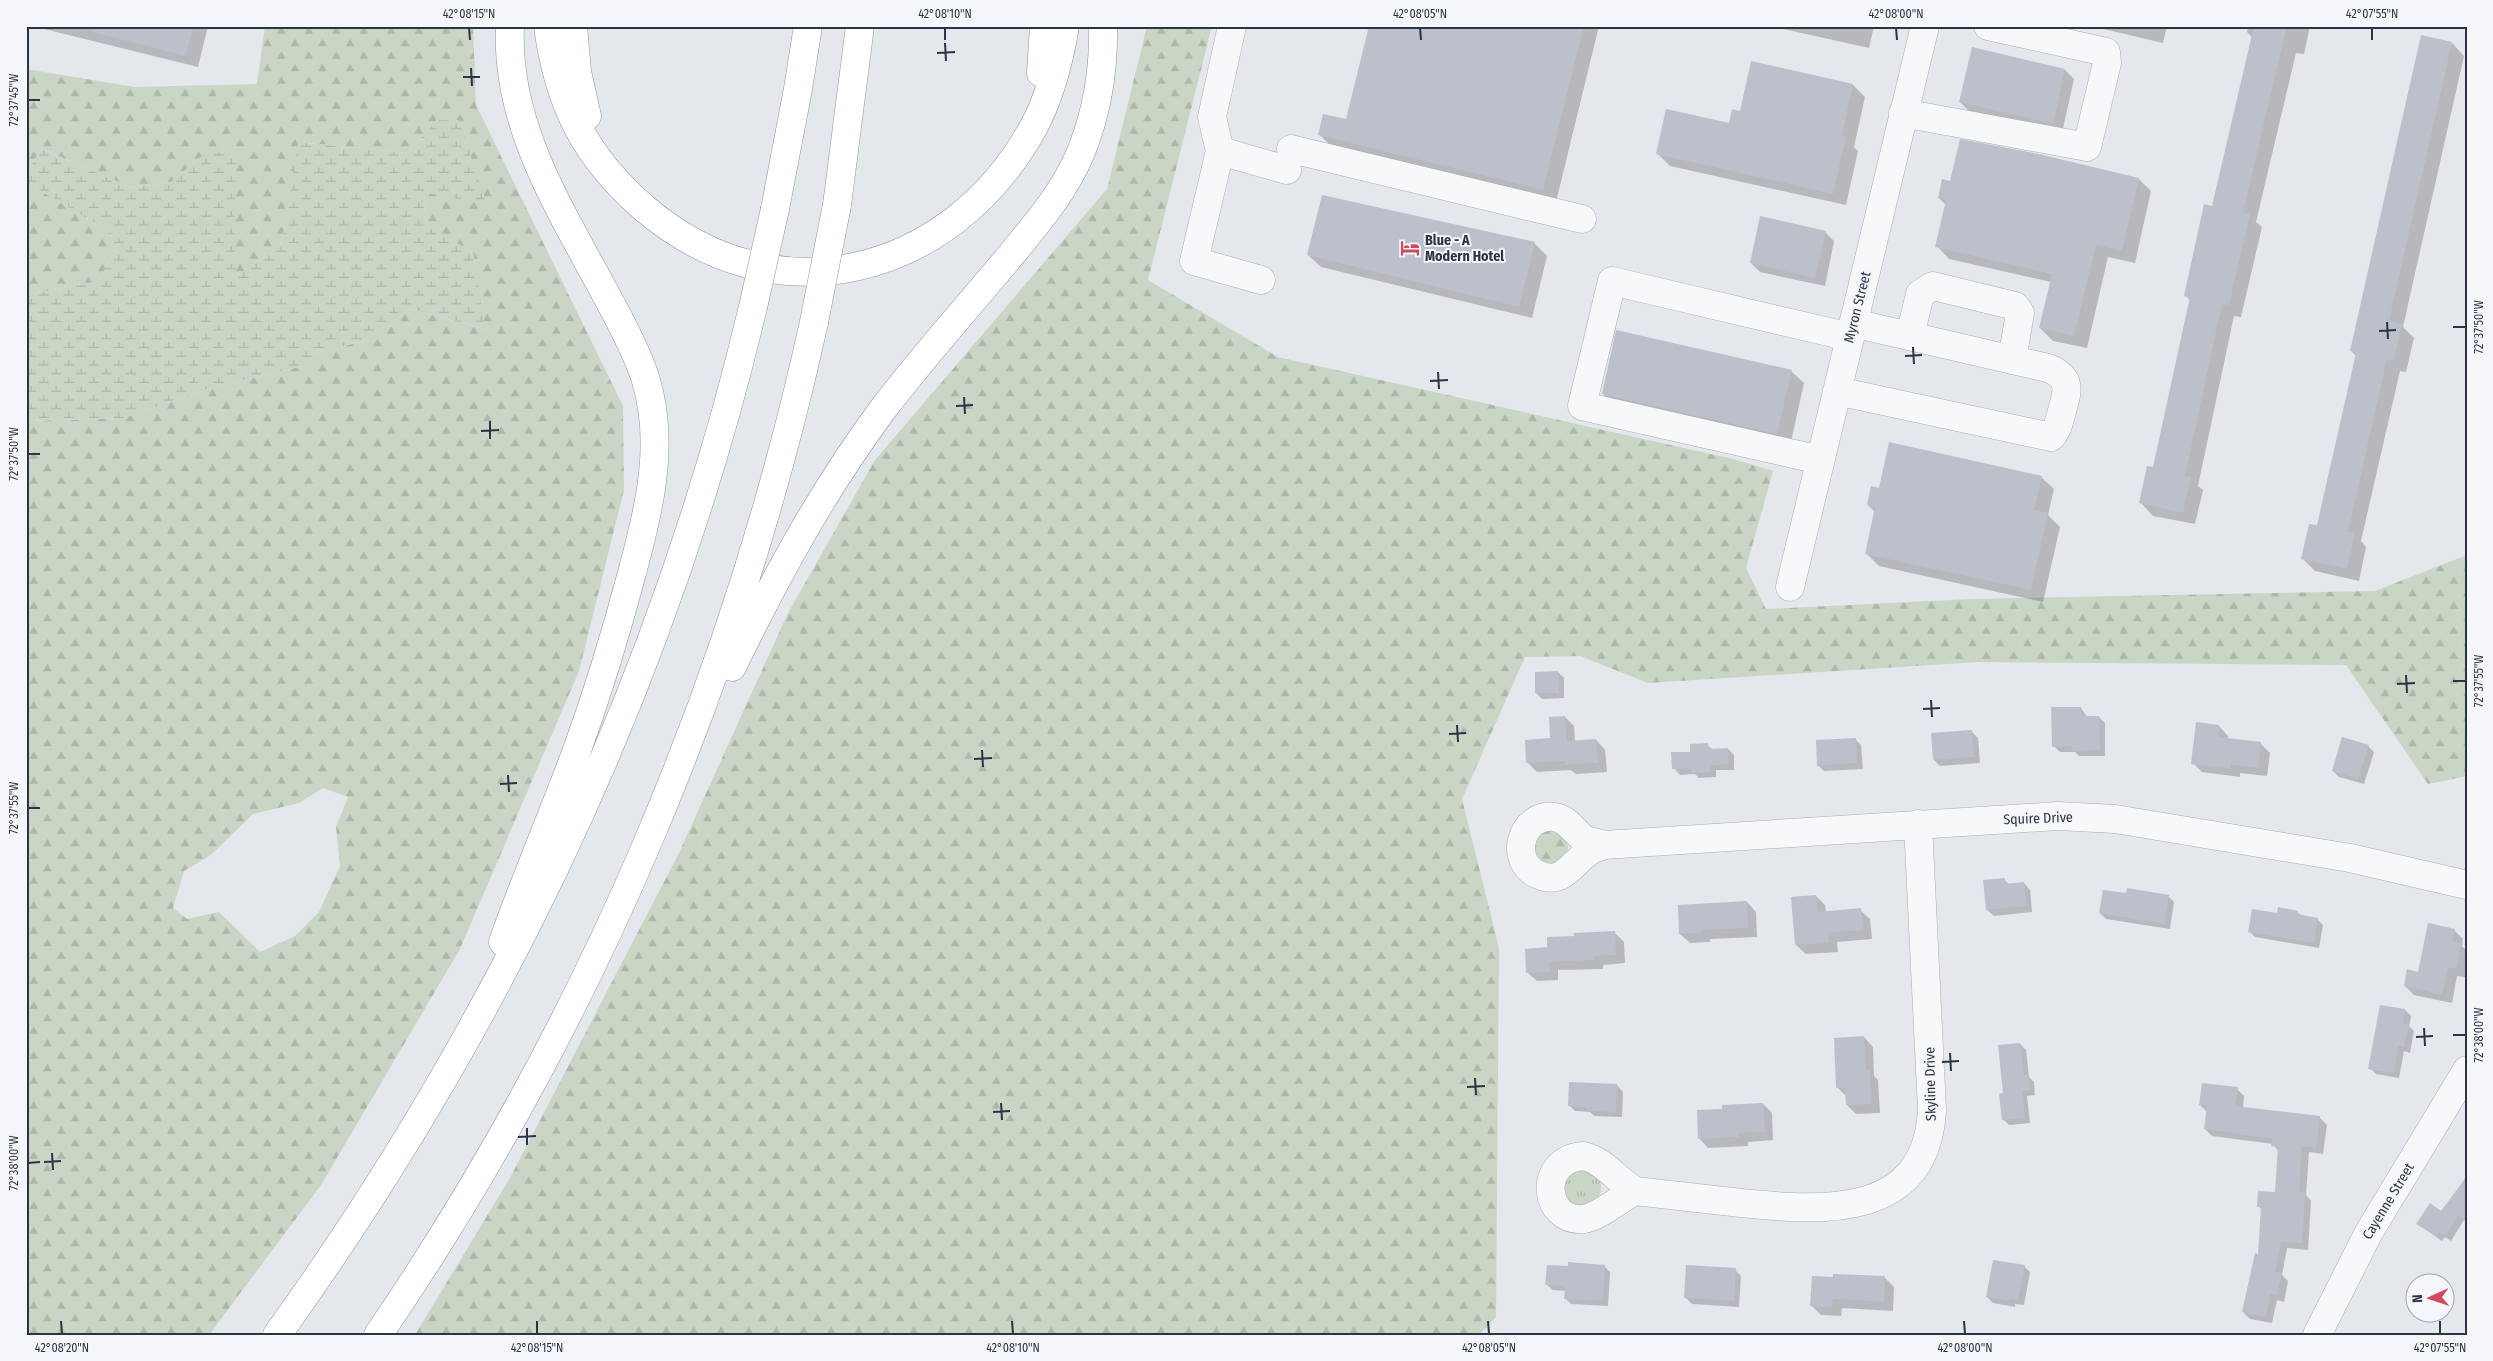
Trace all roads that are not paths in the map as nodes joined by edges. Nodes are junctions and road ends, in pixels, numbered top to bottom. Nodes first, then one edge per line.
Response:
1 (510, 26) edge
2 (548, 26) edge
3 (573, 26) edge
4 (808, 26) edge
5 (860, 26) edge
6 (1044, 26) edge
7 (1065, 26) edge
8 (1103, 26) edge
9 (1232, 26) edge
10 (1925, 26) edge
11 (1988, 26) edge
12 (1903, 113) junction
13 (1220, 151) junction
14 (989, 189) junction
15 (641, 205) junction
16 (1582, 219) dead end
17 (1261, 280) dead end
18 (1852, 330) junction
19 (1910, 336) junction
20 (2012, 360) junction
21 (1837, 391) junction
22 (1820, 460) junction
23 (1790, 587) dead end
24 (1918, 824) junction
25 (1604, 845) dead end
26 (644, 851) junction
27 (2467, 885) edge
28 (471, 1034) junction
29 (2467, 1070) edge
30 (1635, 1191) dead end
31 (277, 1335) edge
32 (378, 1335) edge
33 (2317, 1335) edge

1 - 28 highway
2 - 15 highway
3 - 15 highway
4 - 28 highway, bridge
5 - 26 highway, bridge
6 - 14 highway
7 - 14 highway
8 - 26 highway
9 - 13 street
10 - 12 street, Myron Street
11 - 12 street
12 - 18 street, Myron Street
13 - 16 street
13 - 17 street
14 - 15 highway
18 - 19 street
18 - 21 street, Myron Street
18 - 22 street
19 - 20 street
19 - 20 street
20 - 21 street
21 - 22 street, Myron Street
22 - 23 street, Myron Street
24 - 25 street, Squire Drive
24 - 27 street, Squire Drive
24 - 30 street, Skyline Drive
26 - 32 highway
28 - 31 highway
29 - 33 street, Cayenne Street

